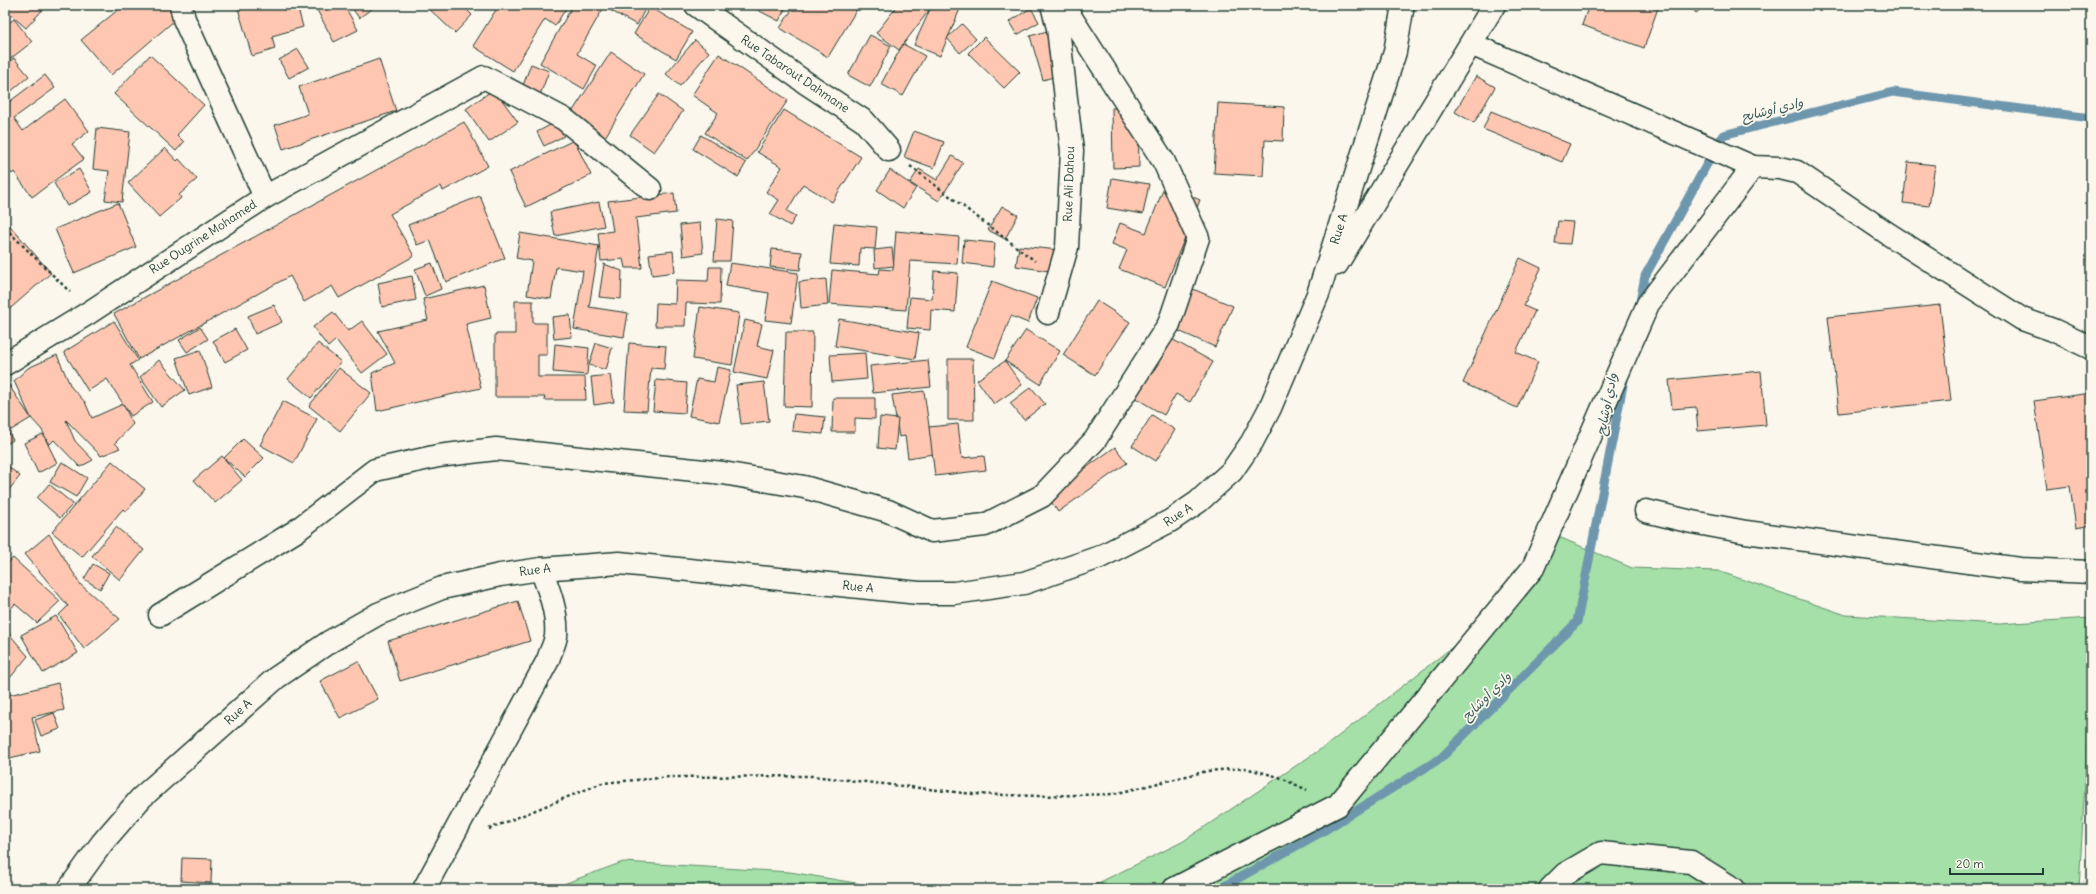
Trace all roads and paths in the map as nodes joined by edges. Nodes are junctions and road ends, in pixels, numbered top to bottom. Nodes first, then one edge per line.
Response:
1 (181, 5) edge
2 (696, 5) edge
3 (1052, 5) edge
4 (1063, 5) edge
5 (1403, 5) edge
6 (1494, 5) edge
7 (1471, 44) junction
8 (889, 150) joint
9 (1753, 167) junction
10 (650, 189) dead end
11 (265, 196) junction
12 (5, 228) edge
13 (1058, 278) junction
14 (1318, 294) junction
15 (90, 312) junction
16 (1048, 313) dead end
17 (2091, 348) edge
18 (5, 364) edge
19 (1646, 511) dead end
20 (541, 569) junction
21 (2091, 572) edge
22 (160, 615) dead end
23 (1338, 805) junction
24 (447, 846) junction
25 (69, 889) edge
26 (424, 889) edge
27 (1174, 889) edge
28 (1550, 889) edge
29 (1734, 889) edge

1 - 11 street, Rue Ougrine Mohamed
2 - 8 street, Rue Tabarout Dahmane
3 - 13 street, Rue Ali Dahou
4 - 22 street
5 - 14 street, Rue A
6 - 7 street
7 - 9 street
7 - 14 street
8 - 13 path
9 - 17 street
9 - 23 street
10 - 11 street
11 - 15 street, Rue Ougrine Mohamed
12 - 15 path
13 - 16 street, Rue Ali Dahou
14 - 20 street, Rue A
15 - 18 street, Rue Ougrine Mohamed
19 - 21 street
20 - 24 street
20 - 25 street, Rue A
23 - 24 path
23 - 27 street
24 - 26 street
28 - 29 street

